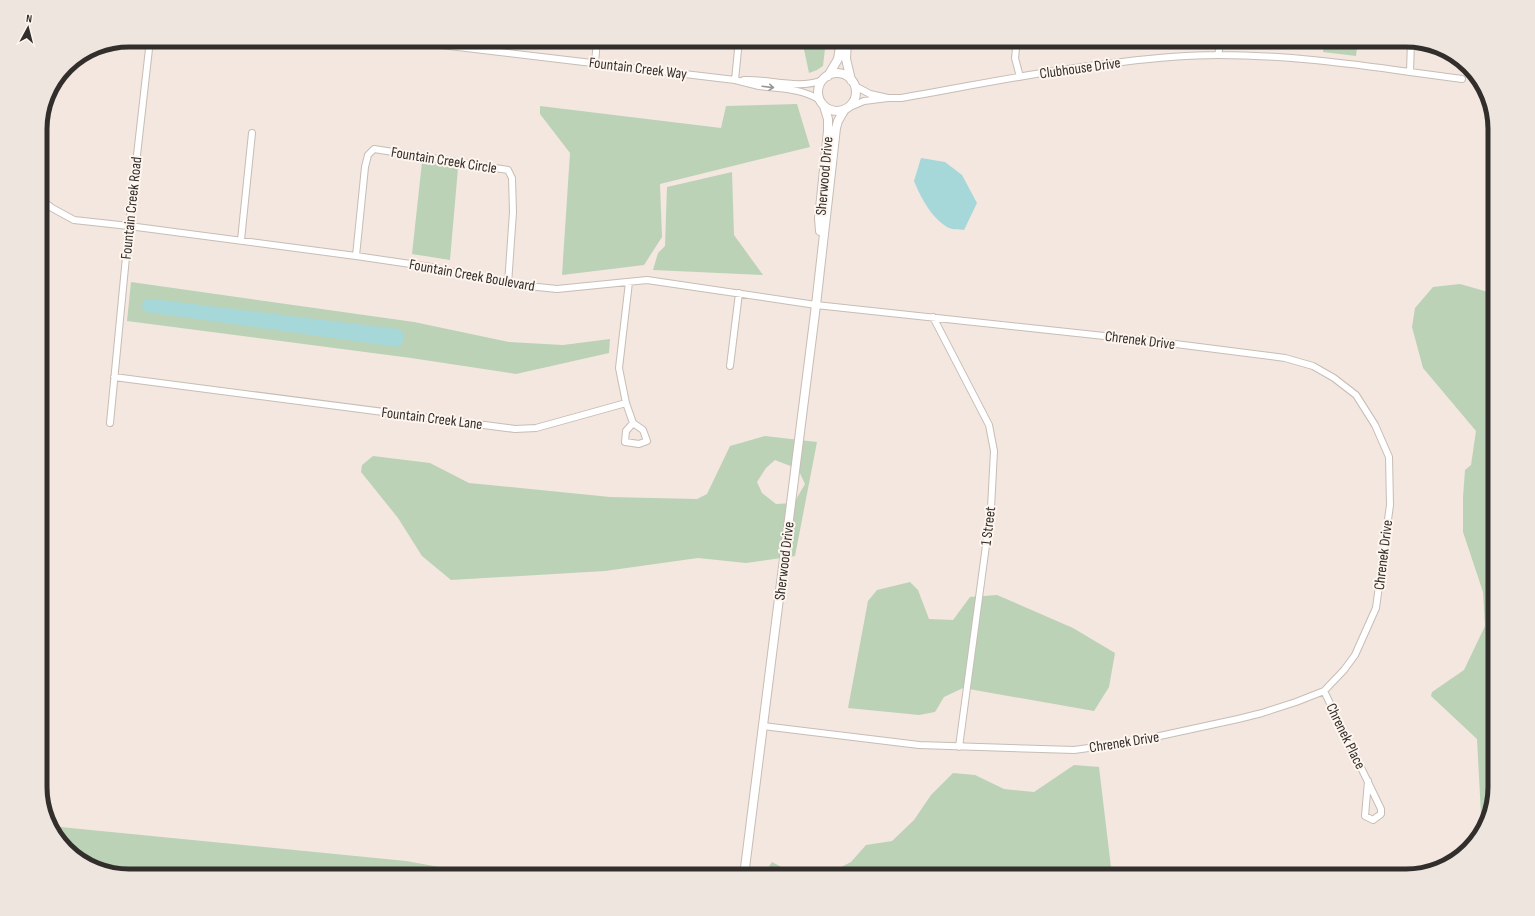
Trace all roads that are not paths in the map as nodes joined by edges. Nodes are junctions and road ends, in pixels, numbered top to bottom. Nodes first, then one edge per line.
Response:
1 (149, 47) edge
2 (463, 47) edge
3 (596, 47) edge
4 (737, 47) edge
5 (840, 47) edge
6 (847, 47) edge
7 (1016, 47) edge
8 (1220, 47) edge
9 (1411, 47) edge
10 (1218, 55) junction
11 (595, 63) junction
12 (1410, 72) junction
13 (1020, 76) junction
14 (825, 78) junction
15 (1462, 79) dead end
16 (735, 80) junction
17 (853, 83) junction
18 (888, 98) junction
19 (822, 103) junction
20 (845, 109) junction
21 (252, 133) dead end
22 (47, 204) edge
23 (129, 226) junction
24 (241, 240) junction
25 (823, 246) junction
26 (356, 256) junction
27 (629, 282) junction
28 (508, 284) junction
29 (739, 293) junction
30 (816, 305) junction
31 (933, 317) junction
32 (730, 366) dead end
33 (114, 377) junction
34 (626, 403) junction
35 (110, 423) dead end
36 (633, 423) dead end
37 (1324, 690) junction
38 (763, 726) junction
39 (959, 747) junction
40 (1368, 781) junction
41 (745, 869) edge

1 - 23 street, Fountain Creek Road
2 - 11 street, Fountain Creek Way
3 - 11 street
4 - 16 street
5 - 14 street
6 - 17 street
7 - 13 street
8 - 10 street
9 - 12 street
10 - 12 street, Clubhouse Drive
10 - 13 street, Clubhouse Drive
11 - 16 street, Fountain Creek Way
12 - 15 street, Clubhouse Drive
13 - 18 street, Clubhouse Drive
14 - 16 street, Fountain Creek Way
14 - 17 street
14 - 19 street
16 -> 19 street, Fountain Creek Way
17 - 18 street, Clubhouse Drive
17 - 20 street
18 - 20 street, Clubhouse Drive
19 - 20 street
19 - 25 street, Sherwood Drive
20 - 25 street, Sherwood Drive
21 - 24 street
22 - 23 street, Fountain Creek Boulevard
23 - 24 street, Fountain Creek Boulevard
23 - 33 street, Fountain Creek Road
24 - 26 street, Fountain Creek Boulevard
25 - 30 street, Sherwood Drive
26 - 28 street, Fountain Creek Boulevard
26 - 28 street, Fountain Creek Circle
27 - 28 street, Fountain Creek Boulevard
27 - 29 street, Fountain Creek Boulevard
27 - 34 street
29 - 30 street, Fountain Creek Boulevard
29 - 32 street
30 - 31 street, Chrenek Drive
30 - 38 street, Sherwood Drive
31 - 37 street, Chrenek Drive
31 - 39 street, 1 Street
33 - 34 street, Fountain Creek Lane
33 - 35 street, Fountain Creek Road
34 - 36 street
37 - 39 street, Chrenek Drive
37 - 40 street, Chrenek Place
38 - 39 street, Chrenek Drive
38 - 41 street, Sherwood Drive
40 - 40 street, Chrenek Place

